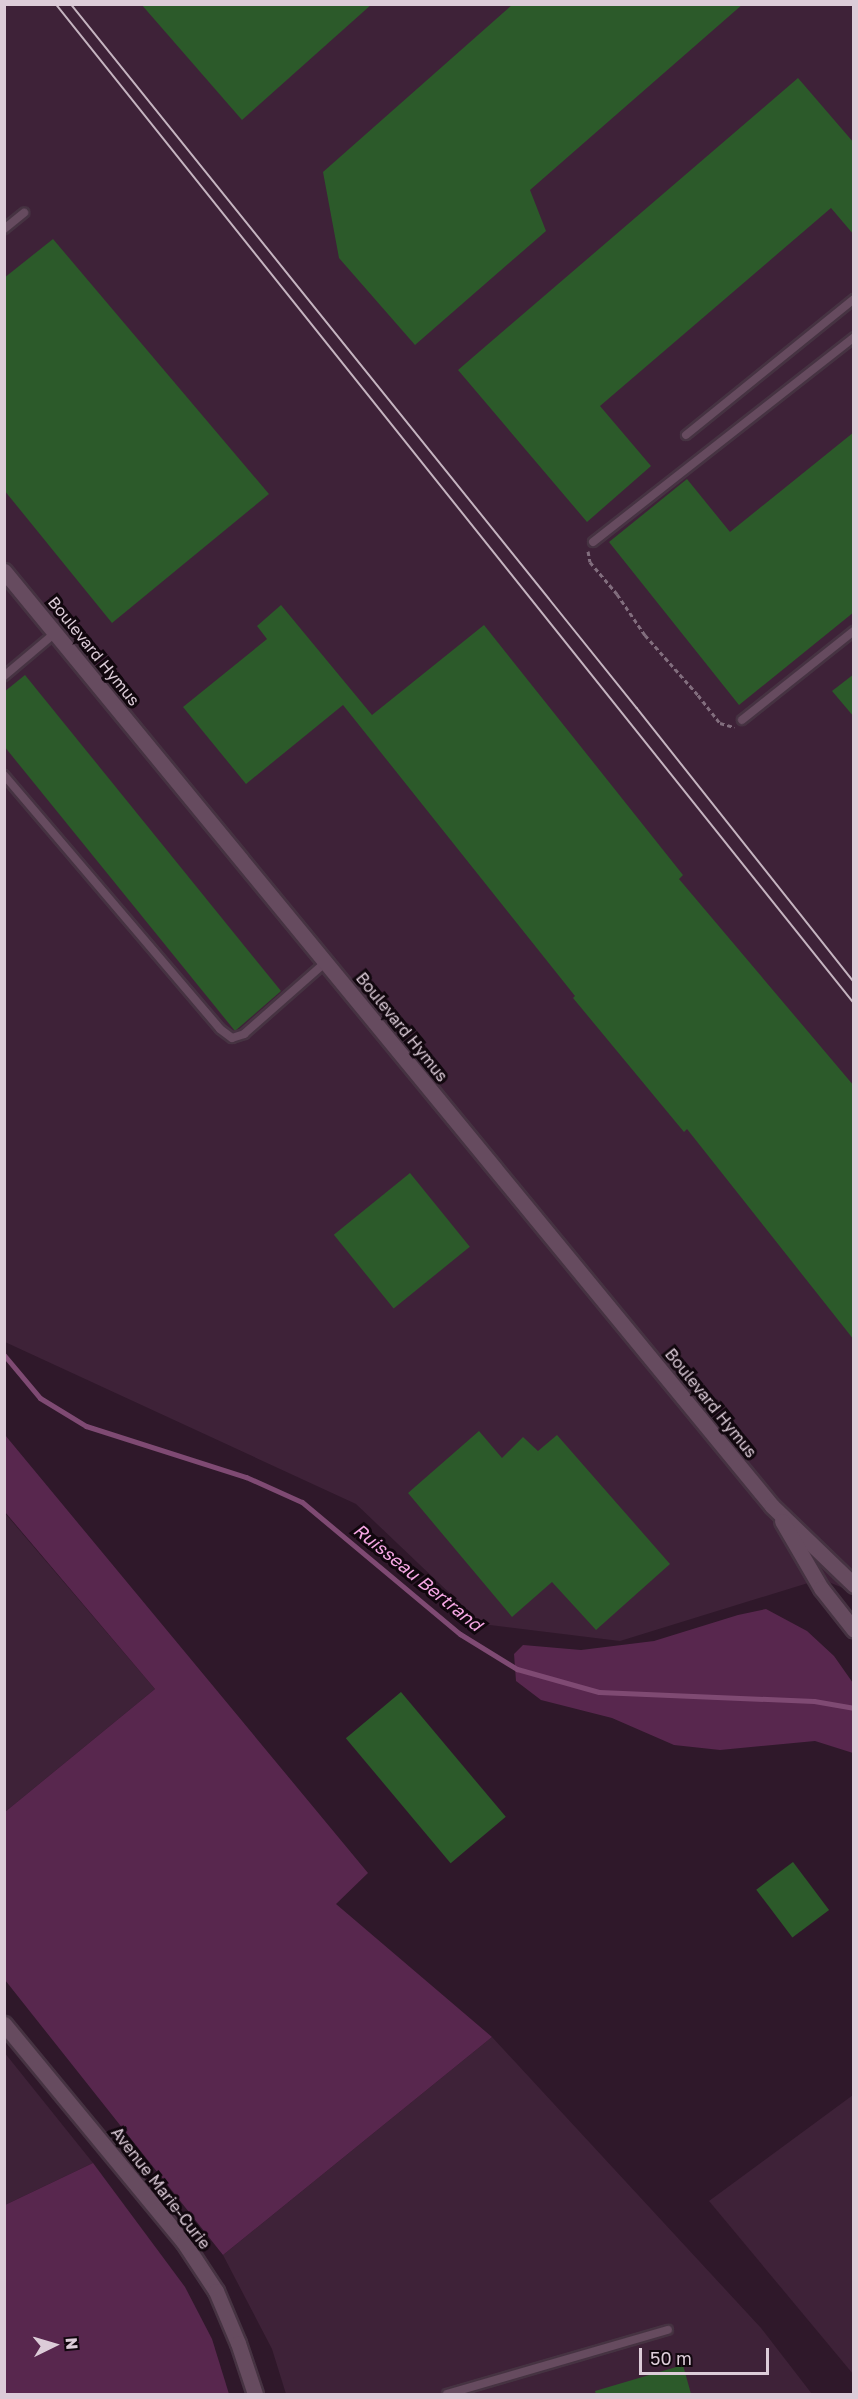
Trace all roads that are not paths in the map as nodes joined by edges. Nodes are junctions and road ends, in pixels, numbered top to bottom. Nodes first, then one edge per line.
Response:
1 (24, 213) dead end
2 (4, 229) edge
3 (854, 299) edge
4 (854, 337) edge
5 (686, 435) dead end
6 (593, 542) road end
7 (4, 571) edge
8 (854, 631) edge
9 (55, 633) junction
10 (4, 676) edge
11 (742, 720) road end
12 (4, 775) edge
13 (326, 962) junction
14 (772, 1506) junction
15 (854, 1585) edge
16 (854, 1630) edge
17 (4, 2024) edge
18 (668, 2330) dead end
19 (255, 2394) edge
20 (452, 2394) edge

1 - 2 lane
3 - 5 lane
4 - 6 lane
7 - 9 street, Boulevard Hymus
8 - 11 lane
9 - 10 lane
9 - 13 street, Boulevard Hymus
12 - 13 lane
13 - 14 street, Boulevard Hymus
14 - 15 street, Boulevard Hymus
14 - 16 street, Boulevard Hymus
17 - 19 street, Avenue Marie-Curie
18 - 20 lane

